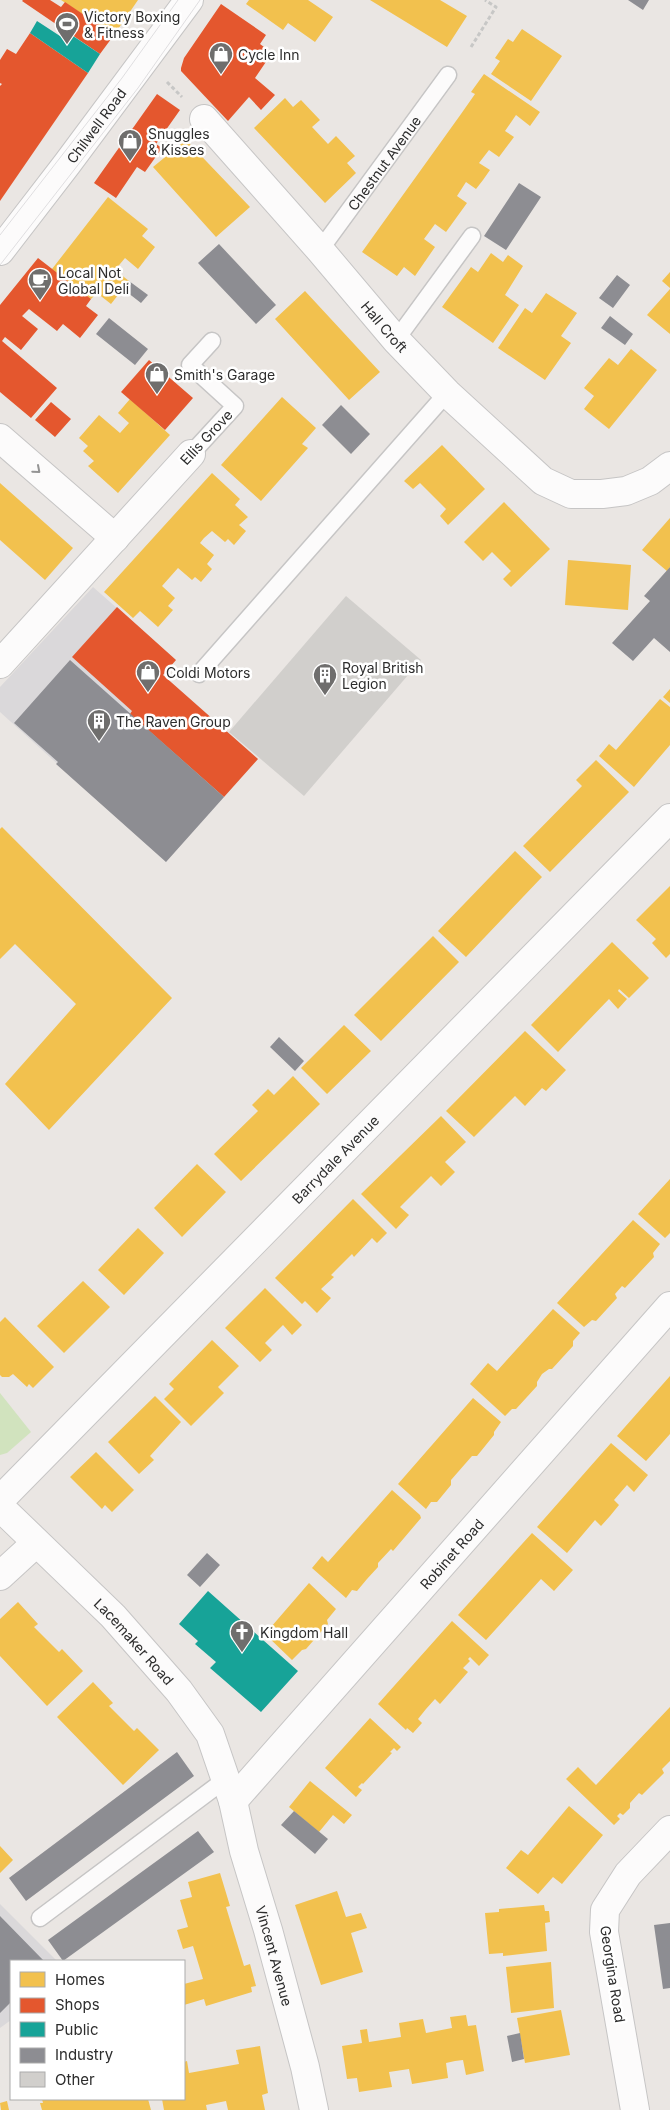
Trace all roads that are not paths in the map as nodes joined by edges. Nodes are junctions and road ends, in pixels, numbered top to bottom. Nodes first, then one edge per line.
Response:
1 (189, 0) edge
2 (448, 76) dead end
3 (204, 119) road end
4 (472, 236) dead end
5 (320, 250) junction
6 (0, 251) edge
7 (396, 340) junction
8 (212, 341) dead end
9 (447, 393) junction
10 (0, 438) edge
11 (191, 454) joint
12 (670, 466) edge
13 (115, 538) junction
14 (0, 664) edge
15 (199, 674) dead end
16 (670, 818) edge
17 (670, 1306) edge
18 (0, 1500) edge
19 (0, 1506) edge
20 (36, 1544) junction
21 (0, 1576) edge
22 (230, 1790) junction
23 (670, 1830) edge
24 (40, 1918) dead end
25 (314, 2110) edge
26 (635, 2110) edge

1 - 6 street, Chilwell Road
2 - 5 lane, Chestnut Avenue
3 - 5 street, Hall Croft
4 - 7 lane
5 - 7 street, Hall Croft
7 - 9 street, Hall Croft
8 - 11 lane, Ellis Grove
9 - 12 street, Hall Croft
9 - 15 lane
10 -> 13 street
11 - 13 street, Ellis Grove
13 - 14 street, Ellis Grove
16 - 18 street, Barrydale Avenue
17 - 22 street, Robinet Road
19 - 20 street, Lacemaker Road
20 - 21 street
20 - 22 street, Lacemaker Road
22 - 24 lane
22 - 25 street, Vincent Avenue
23 - 26 street, Georgina Road

